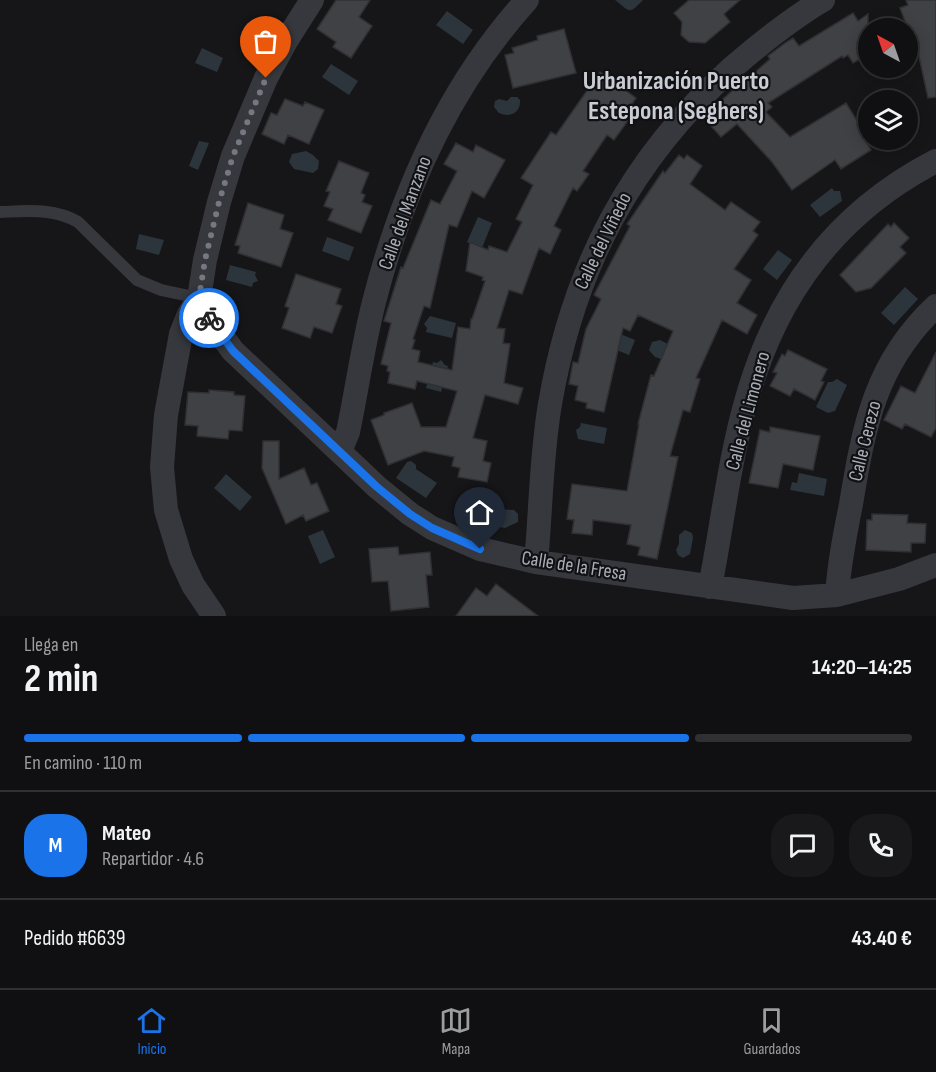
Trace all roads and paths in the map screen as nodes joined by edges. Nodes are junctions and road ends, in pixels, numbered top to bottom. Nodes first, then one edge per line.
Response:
1 (312, 0) edge
2 (527, 0) edge
3 (823, 0) edge
4 (936, 161) edge
5 (0, 212) edge
6 (199, 298) junction
7 (936, 306) edge
8 (340, 451) junction
9 (536, 562) junction
10 (936, 565) edge
11 (710, 587) junction
12 (837, 595) junction
13 (214, 616) edge

1 - 6 street
2 - 8 street, Calle del Manzano
3 - 9 street, Calle del Viñedo
4 - 11 street, Calle del Limonero
5 - 6 lane
6 - 8 street, Calle de la Fresa
6 - 13 street
7 - 12 street, Calle Cerezo
8 - 9 street, Calle de la Fresa
9 - 11 street, Calle de la Fresa
10 - 12 street, Calle de la Fresa
11 - 12 street, Calle de la Fresa

